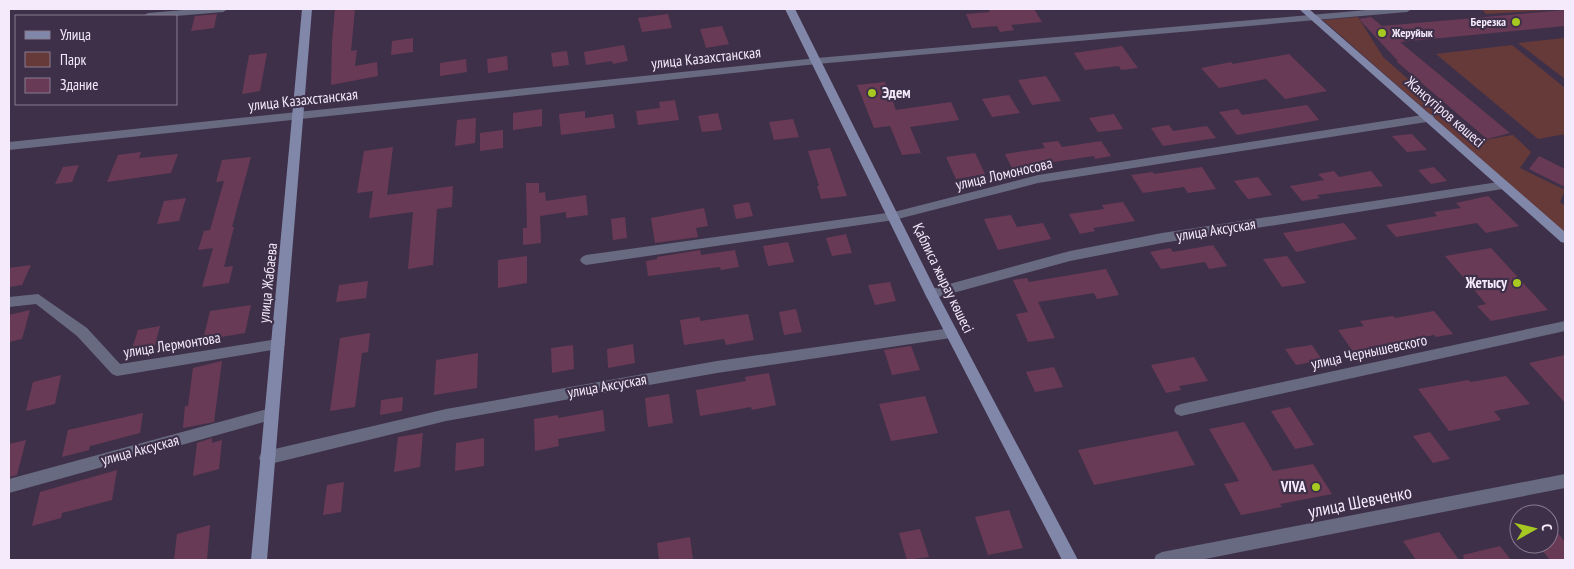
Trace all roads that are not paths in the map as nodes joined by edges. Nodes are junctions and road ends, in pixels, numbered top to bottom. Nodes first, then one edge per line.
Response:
1 (223, 9) edge
2 (307, 9) edge
3 (790, 9) edge
4 (1304, 9) edge
5 (1407, 9) edge
6 (159, 15) edge
7 (1315, 18) junction
8 (817, 61) junction
9 (300, 115) junction
10 (1429, 118) junction
11 (9, 146) edge
12 (1505, 185) junction
13 (894, 216) junction
14 (1565, 239) edge
15 (586, 260) dead end
16 (931, 294) junction
17 (9, 302) edge
18 (1565, 326) edge
19 (951, 333) junction
20 (278, 344) junction
21 (1181, 410) dead end
22 (270, 414) junction
23 (266, 458) junction
24 (1565, 481) edge
25 (9, 486) edge
26 (259, 560) edge
27 (1070, 560) edge
28 (1162, 560) edge

1 - 6 street
2 - 9 street, улица Жабаева
3 - 8 street, Қаблиса жырау көшесі
4 - 7 street, Жансүгіров көшесі
5 - 7 street, улица Казахстанская
7 - 8 street, улица Казахстанская
7 - 10 street, Жансүгіров көшесі
8 - 9 street, улица Казахстанская
8 - 13 street, Қаблиса жырау көшесі
9 - 11 street, улица Казахстанская
9 - 20 street, улица Жабаева
10 - 12 street, Жансүгіров көшесі
10 - 13 street, улица Ломоносова
12 - 14 street, Жансүгіров көшесі
12 - 16 street, улица Аксуская
13 - 15 street, улица Ломоносова
13 - 16 street, Қаблиса жырау көшесі
16 - 19 street, Қаблиса жырау көшесі
17 - 20 street, улица Лермонтова
18 - 21 street, улица Чернышевского
19 - 23 street, улица Аксуская
19 - 27 street, Қаблиса жырау көшесі
20 - 22 street, улица Жабаева
22 - 23 street, улица Жабаева
22 - 25 street, улица Аксуская
23 - 26 street, улица Жабаева
24 - 28 street, улица Шевченко

